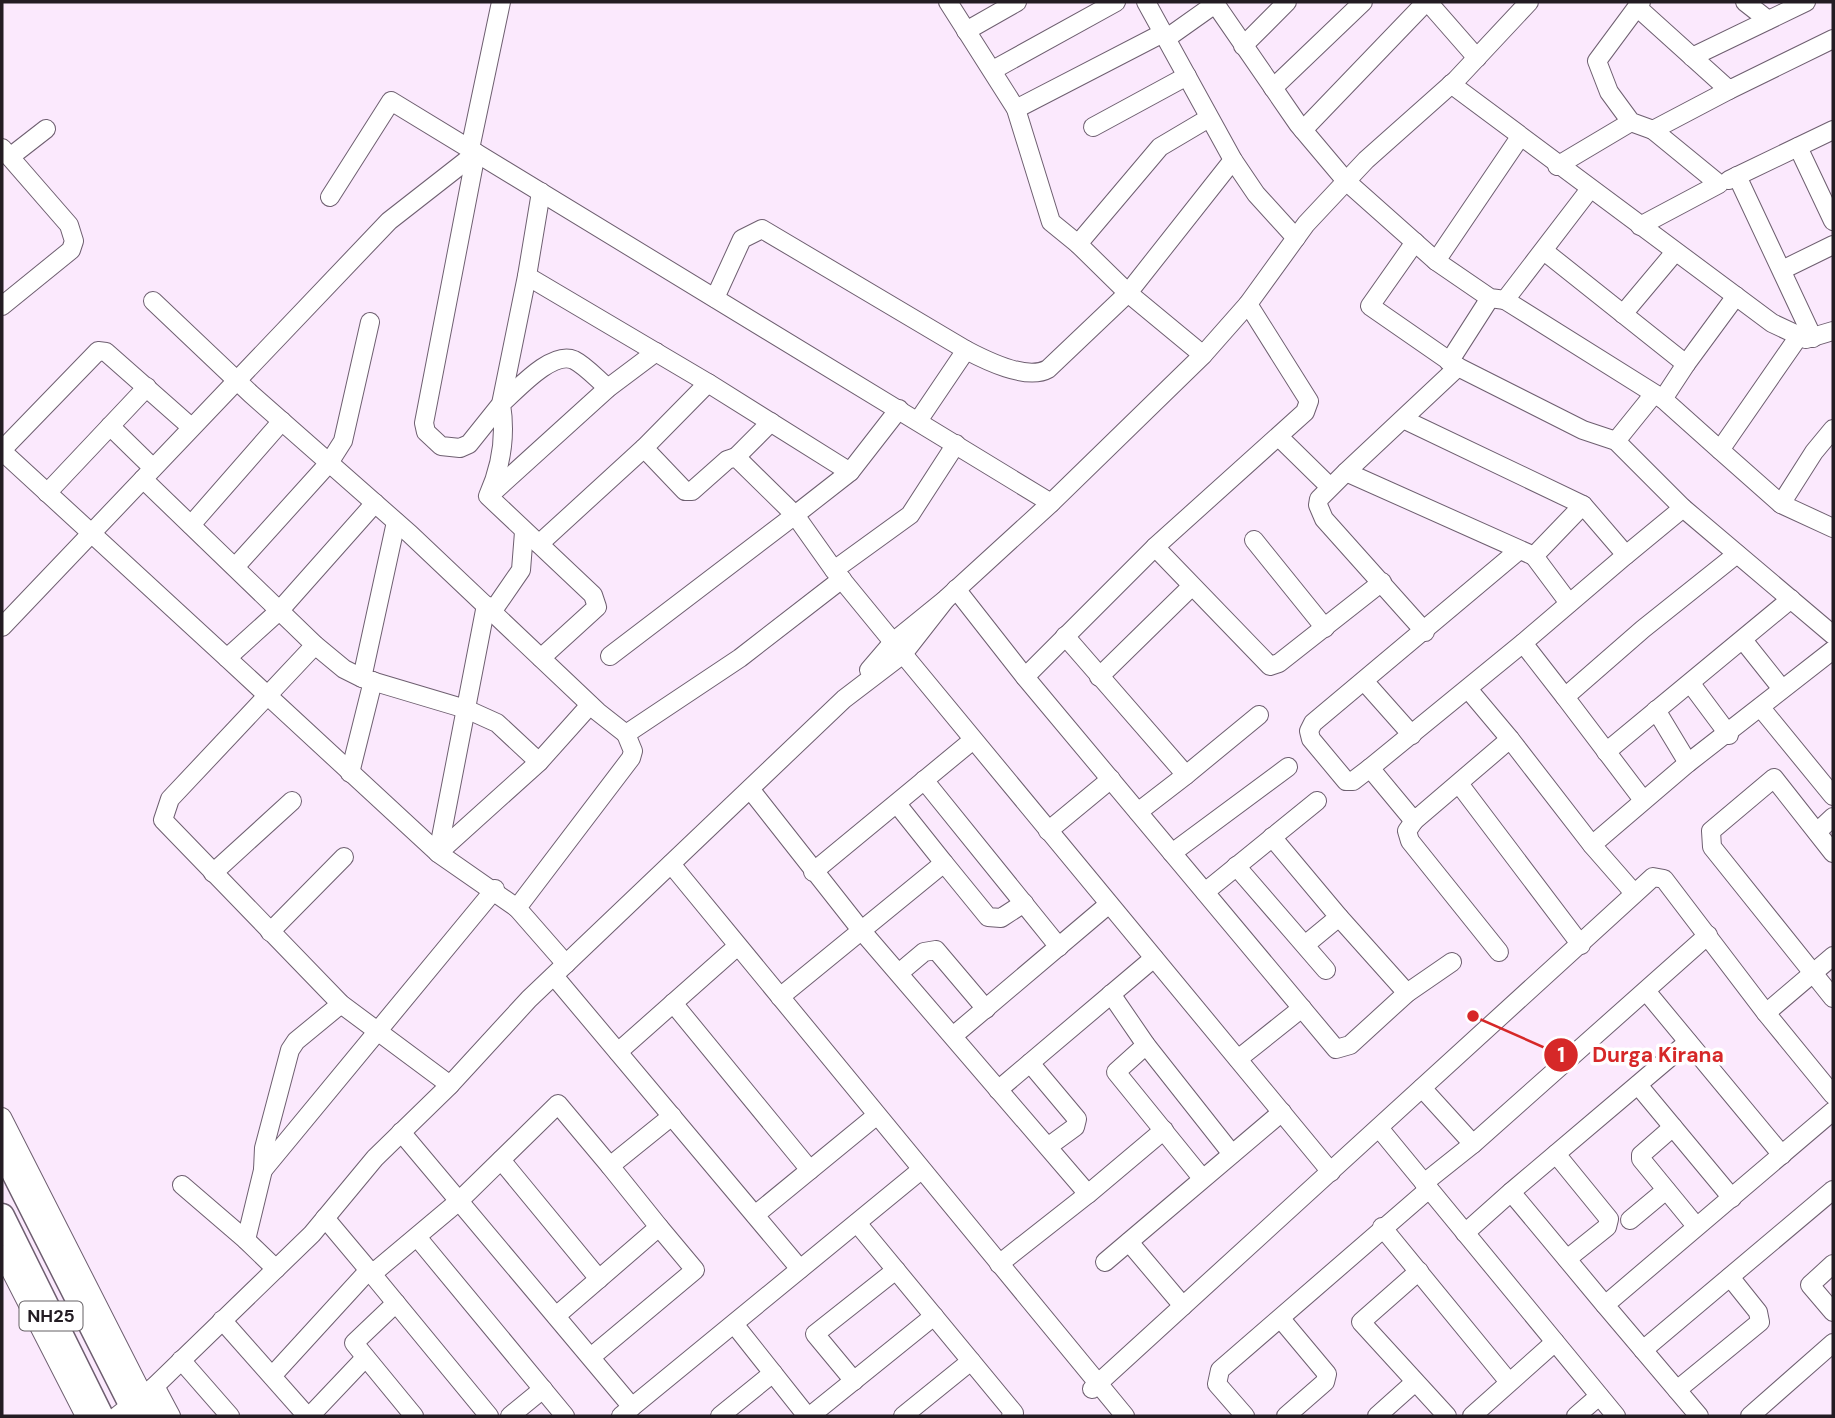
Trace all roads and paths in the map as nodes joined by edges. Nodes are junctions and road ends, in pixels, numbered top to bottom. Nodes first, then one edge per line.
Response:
1 (501, 2) edge
2 (948, 2) edge
3 (1017, 2) edge
4 (1116, 2) edge
5 (1146, 2) edge
6 (1363, 2) edge
7 (1427, 2) edge
8 (1529, 2) edge
9 (1745, 2) edge
10 (1806, 2) edge
11 (1214, 3) edge
12 (1281, 4) edge
13 (1639, 5) edge
14 (1768, 20) junction
15 (966, 30) junction
16 (1165, 35) junction
17 (1831, 44) edge
18 (1243, 46) junction
19 (1692, 57) junction
20 (1477, 58) junction
21 (993, 70) junction
22 (1187, 76) junction
23 (1451, 84) junction
24 (1273, 88) junction
25 (1729, 90) junction
26 (1016, 109) junction
27 (1209, 118) junction
28 (1631, 122) junction
29 (1093, 127) dead end
30 (47, 129) dead end
31 (1303, 130) junction
32 (1653, 130) junction
33 (1833, 130) edge
34 (1520, 138) junction
35 (1798, 147) junction
36 (473, 151) junction
37 (6, 153) edge
38 (1233, 160) junction
39 (1557, 166) junction
40 (1737, 176) junction
41 (1346, 181) junction
42 (1719, 184) junction
43 (1590, 189) junction
44 (541, 192) junction
45 (330, 197) dead end
46 (1833, 221) edge
47 (1640, 226) junction
48 (1296, 238) junction
49 (1415, 242) junction
50 (1078, 244) junction
51 (1833, 245) edge
52 (1544, 251) junction
53 (1675, 252) junction
54 (1436, 261) junction
55 (1782, 270) junction
56 (527, 276) junction
57 (1128, 293) junction
58 (1736, 296) junction
59 (715, 298) junction
60 (1497, 299) junction
61 (153, 301) dead end
62 (1248, 304) junction
63 (2, 306) edge
64 (1623, 314) junction
65 (370, 322) dead end
66 (1833, 331) edge
67 (1806, 337) junction
68 (966, 350) junction
69 (656, 352) junction
70 (1202, 355) junction
71 (1453, 364) junction
72 (1686, 364) junction
73 (237, 380) junction
74 (708, 383) junction
75 (148, 387) junction
76 (608, 388) junction
77 (1658, 396) junction
78 (501, 404) junction
79 (899, 409) junction
80 (1405, 419) junction
81 (282, 421) junction
82 (918, 421) junction
83 (771, 422) junction
84 (110, 426) junction
85 (191, 427) junction
86 (1833, 429) edge
87 (1279, 437) junction
88 (1616, 441) junction
89 (956, 444) junction
90 (644, 448) junction
91 (2, 450) edge
92 (1720, 450) junction
93 (736, 457) junction
94 (330, 463) junction
95 (850, 472) junction
96 (1346, 472) junction
97 (148, 473) junction
98 (1329, 486) junction
99 (47, 493) junction
100 (488, 496) junction
101 (375, 503) junction
102 (1051, 503) junction
103 (1781, 504) junction
104 (1583, 505) junction
105 (1683, 508) junction
106 (795, 515) junction
107 (396, 522) junction
108 (191, 524) junction
109 (1833, 528) edge
110 (524, 532) junction
111 (91, 534) junction
112 (1254, 540) dead end
113 (539, 544) junction
114 (1155, 547) junction
115 (1526, 553) junction
116 (1737, 554) junction
117 (1626, 555) junction
118 (236, 566) junction
119 (838, 575) junction
120 (1382, 582) junction
121 (1191, 587) junction
122 (951, 594) junction
123 (1791, 600) junction
124 (1569, 603) junction
125 (489, 608) junction
126 (280, 610) junction
127 (2, 627) edge
128 (1325, 628) junction
129 (1425, 632) junction
130 (1833, 635) edge
131 (1065, 636) junction
132 (1743, 640) junction
133 (1522, 643) junction
134 (315, 645) junction
135 (898, 648) junction
136 (1833, 650) edge
137 (610, 656) dead end
138 (541, 658) junction
139 (227, 659) junction
140 (1025, 677) junction
141 (1099, 677) junction
142 (367, 680) junction
143 (1364, 681) junction
144 (1691, 684) junction
145 (1468, 689) junction
146 (1782, 689) junction
147 (267, 697) junction
148 (1566, 697) junction
149 (590, 705) junction
150 (1761, 708) junction
151 (466, 709) junction
152 (1656, 710) junction
153 (1259, 715) dead end
154 (626, 734) junction
155 (1412, 735) junction
156 (1728, 735) junction
157 (1510, 739) junction
158 (973, 740) junction
159 (1606, 752) junction
160 (539, 762) junction
161 (1688, 763) junction
162 (1288, 767) dead end
163 (1370, 768) junction
164 (350, 773) junction
165 (1186, 775) junction
166 (1111, 779) junction
167 (924, 780) junction
168 (1460, 785) junction
169 (750, 789) junction
170 (1833, 796) edge
171 (1643, 800) junction
172 (292, 801) dead end
173 (1317, 801) dead end
174 (897, 804) junction
175 (1138, 812) junction
176 (1833, 817) edge
177 (1414, 821) junction
178 (1048, 831) junction
179 (1817, 832) junction
180 (1272, 837) junction
181 (1592, 845) junction
182 (438, 853) junction
183 (1172, 853) junction
184 (1833, 853) edge
185 (344, 857) dead end
186 (944, 863) junction
187 (1236, 866) junction
188 (668, 867) junction
189 (813, 872) junction
190 (213, 873) junction
191 (495, 890) junction
192 (1205, 892) junction
193 (1634, 893) junction
194 (1024, 903) junction
195 (1109, 904) junction
196 (517, 908) junction
197 (1339, 917) junction
198 (861, 930) junction
199 (271, 932) junction
200 (1708, 935) junction
201 (1305, 945) junction
202 (1581, 945) junction
203 (1059, 947) junction
204 (732, 951) junction
205 (1499, 952) dead end
206 (1833, 956) edge
207 (1154, 958) junction
208 (1452, 961) dead end
209 (560, 970) junction
210 (1326, 970) dead end
211 (899, 973) junction
212 (1813, 975) junction
213 (1646, 991) junction
214 (1407, 993) junction
215 (1111, 994) junction
216 (780, 997) junction
217 (1833, 998) edge
218 (673, 1003) junction
219 (341, 1004) junction
220 (1302, 1007) junction
221 (986, 1009) junction
222 (1766, 1013) junction
223 (379, 1032) junction
224 (953, 1036) junction
225 (1688, 1042) junction
226 (1146, 1045) junction
227 (618, 1052) junction
228 (1238, 1059) junction
229 (1030, 1063) junction
230 (450, 1085) junction
231 (1638, 1085) junction
232 (1422, 1088) junction
233 (998, 1090) junction
234 (1833, 1095) edge
235 (1833, 1111) edge
236 (1282, 1112) junction
237 (672, 1116) junction
238 (2, 1117) edge
239 (871, 1120) junction
240 (1378, 1128) junction
241 (1673, 1128) junction
242 (1164, 1130) junction
243 (401, 1132) junction
244 (1473, 1144) junction
245 (1049, 1146) junction
246 (2, 1149) edge
247 (1233, 1154) junction
248 (1556, 1154) junction
249 (1782, 1155) junction
250 (501, 1160) junction
251 (610, 1166) junction
252 (263, 1170) junction
253 (810, 1170) junction
254 (1331, 1171) junction
255 (918, 1172) junction
256 (1202, 1178) junction
257 (182, 1185) dead end
258 (1426, 1186) junction
259 (1666, 1190) junction
260 (1511, 1192) junction
261 (1088, 1194) junction
262 (1732, 1198) junction
263 (1830, 1200) edge
264 (459, 1201) junction
265 (755, 1215) junction
266 (2, 1216) edge
267 (325, 1219) junction
268 (1630, 1220) dead end
269 (857, 1223) junction
270 (1696, 1226) junction
271 (659, 1227) junction
272 (1382, 1227) junction
273 (1465, 1233) junction
274 (417, 1237) junction
275 (246, 1240) junction
276 (1129, 1242) junction
277 (2, 1254) edge
278 (1567, 1259) junction
279 (1105, 1262) dead end
280 (1833, 1264) edge
281 (999, 1265) junction
282 (276, 1269) junction
283 (800, 1269) junction
284 (896, 1270) junction
285 (1419, 1270) junction
286 (370, 1272) junction
287 (1730, 1277) junction
288 (599, 1279) junction
289 (396, 1303) junction
290 (1605, 1305) junction
291 (1183, 1306) junction
292 (1833, 1312) edge
293 (556, 1316) junction
294 (934, 1316) junction
295 (1281, 1318) junction
296 (222, 1320) junction
297 (734, 1324) junction
298 (1555, 1342) junction
299 (1833, 1343) edge
300 (1643, 1350) junction
301 (591, 1357) junction
302 (365, 1358) junction
303 (181, 1360) junction
304 (971, 1361) junction
305 (773, 1373) junction
306 (272, 1376) junction
307 (854, 1381) junction
308 (1415, 1382) junction
309 (1509, 1382) junction
310 (1095, 1387) junction
311 (543, 1390) junction
312 (1677, 1390) junction
313 (1599, 1396) junction
314 (136, 1404) edge
315 (627, 1412) edge
316 (726, 1414) edge
317 (409, 1415) edge
318 (85, 1416) edge
319 (101, 1416) edge
320 (154, 1416) edge
321 (171, 1416) edge
322 (230, 1416) edge
323 (308, 1416) edge
324 (489, 1416) edge
325 (510, 1416) edge
326 (565, 1416) edge
327 (809, 1416) edge
328 (903, 1416) edge
329 (1011, 1416) edge
330 (1115, 1416) edge
331 (1125, 1416) edge
332 (1245, 1416) edge
333 (1286, 1416) edge
334 (1377, 1416) edge
335 (1447, 1416) edge
336 (1472, 1416) edge
337 (1576, 1416) edge
338 (1616, 1416) edge
339 (1699, 1416) edge
340 (1750, 1416) edge

1 - 36 street
2 - 15 street
3 - 15 street
4 - 21 street
5 - 16 street
6 - 24 street
7 - 20 street
7 - 31 street
8 - 20 street
9 - 14 street
10 - 14 street
11 - 16 street
11 - 18 street
12 - 18 street
13 - 19 street
13 - 28 street
14 - 19 street
15 - 21 street
16 - 22 street
16 - 26 street
17 - 25 street
18 - 24 street
19 - 25 street
20 - 23 street
21 - 26 street
22 - 27 street
22 - 29 street
23 - 34 street
23 - 41 street
24 - 31 street
25 - 32 street
26 - 50 street
27 - 38 street
27 - 50 street
28 - 32 street
28 - 39 street
30 - 37 street
31 - 41 street
32 - 42 street
33 - 35 street
34 - 39 street
34 - 54 street
35 - 40 street
35 - 46 street
36 - 44 street
36 - 45 street
36 - 73 street
36 - 78 street
37 - 63 street
38 - 48 street
38 - 57 street
39 - 43 street
40 - 42 street
40 - 55 street
41 - 48 street
41 - 49 street
42 - 47 street
43 - 47 street
43 - 52 street
44 - 56 street
44 - 59 street
47 - 53 street
48 - 62 street
49 - 54 street
49 - 71 street
50 - 57 street
51 - 55 street
52 - 60 street
52 - 64 street
53 - 58 street
53 - 64 street
54 - 60 street
55 - 67 street
56 - 69 street
56 - 78 street
57 - 68 street
57 - 70 street
58 - 67 street
58 - 72 street
59 - 68 street
59 - 79 street
60 - 71 street
60 - 77 street
61 - 73 street
62 - 70 street
62 - 87 street
64 - 72 street
65 - 94 street
66 - 67 street
67 - 92 street
68 - 82 street
69 - 74 street
69 - 76 street
70 - 102 street
71 - 80 street
71 - 88 street
72 - 77 street
73 - 81 street
73 - 85 street
74 - 83 street
74 - 90 street
75 - 84 street
75 - 85 street
75 - 91 street
76 - 78 street
76 - 100 street
77 - 88 street
77 - 92 street
78 - 100 street
79 - 82 street
79 - 95 street
80 - 96 street
80 - 104 street
81 - 94 street
81 - 108 street
82 - 89 street
83 - 93 street
83 - 95 street
84 - 97 street
84 - 99 street
85 - 97 street
86 - 103 street
87 - 98 street
87 - 114 street
88 - 105 street
89 - 102 street
89 - 119 street
90 - 93 street
90 - 113 street
91 - 99 street
92 - 103 street
93 - 106 street
94 - 101 street
94 - 118 street
95 - 106 street
96 - 98 street
96 - 115 street
97 - 108 street
97 - 111 street
98 - 120 street
99 - 111 street
100 - 110 street
101 - 107 street
101 - 126 street
102 - 122 street
103 - 109 street
104 - 115 street
104 - 117 street
105 - 116 street
105 - 117 street
106 - 119 street
106 - 137 street
107 - 125 street
107 - 142 street
108 - 118 street
110 - 113 street
110 - 125 street
111 - 127 street
111 - 139 street
112 - 128 street
113 - 138 street
114 - 121 street
114 - 131 street
115 - 124 street
115 - 129 street
116 - 123 street
116 - 148 street
117 - 124 street
118 - 126 street
119 - 135 street
119 - 154 street
120 - 128 street
120 - 129 street
121 - 128 street
121 - 141 street
122 - 135 street
122 - 140 street
123 - 130 street
123 - 132 street
124 - 133 street
125 - 138 street
125 - 151 street
126 - 134 street
126 - 139 street
129 - 143 street
131 - 140 street
131 - 141 street
132 - 144 street
132 - 146 street
133 - 145 street
133 - 148 street
134 - 142 street
134 - 147 street
135 - 158 street
135 - 169 street
136 - 146 street
138 - 149 street
139 - 147 street
140 - 166 street
141 - 165 street
142 - 151 street
142 - 164 street
143 - 155 street
143 - 163 street
144 - 152 street
144 - 156 street
145 - 155 street
145 - 157 street
146 - 150 street
147 - 164 street
147 - 190 street
148 - 159 street
149 - 154 street
149 - 160 street
150 - 156 street
150 - 170 street
151 - 160 street
151 - 182 street
152 - 159 street
152 - 161 street
153 - 165 street
154 - 196 street
155 - 163 street
156 - 161 street
157 - 168 street
157 - 181 street
158 - 167 street
158 - 178 street
159 - 171 street
160 - 182 street
161 - 171 street
162 - 183 street
163 - 177 street
164 - 182 street
165 - 175 street
166 - 175 street
166 - 178 street
167 - 174 street
167 - 194 street
168 - 177 street
168 - 202 street
169 - 188 street
169 - 189 street
171 - 181 street
172 - 190 street
173 - 180 street
174 - 186 street
174 - 189 street
175 - 183 street
176 - 179 street
177 - 205 street
178 - 195 street
179 - 184 street
179 - 212 street
180 - 187 street
180 - 197 street
181 - 193 street
182 - 191 street
183 - 192 street
185 - 199 street
186 - 194 street
186 - 198 street
187 - 192 street
187 - 201 street
188 - 204 street
188 - 209 street
188 - 216 street
189 - 198 street
190 - 199 street
191 - 196 street
191 - 223 street
192 - 220 street
193 - 200 street
193 - 202 street
194 - 203 street
195 - 203 street
195 - 207 street
196 - 209 street
197 - 201 street
197 - 214 street
198 - 211 street
198 - 216 street
199 - 219 street
200 - 213 street
200 - 222 street
201 - 210 street
202 - 232 street
203 - 221 street
204 - 218 street
204 - 239 street
206 - 212 street
207 - 215 street
207 - 228 street
208 - 214 street
209 - 227 street
209 - 230 street
211 - 221 street
211 - 224 street
212 - 217 street
212 - 222 street
213 - 225 street
213 - 244 street
214 - 220 street
215 - 226 street
215 - 229 street
216 - 255 street
218 - 227 street
218 - 253 street
219 - 223 street
219 - 252 street
220 - 228 street
221 - 224 street
222 - 234 street
223 - 230 street
223 - 252 street
224 - 233 street
225 - 231 street
225 - 249 street
226 - 242 street
226 - 247 street
227 - 237 street
228 - 236 street
229 - 233 street
229 - 245 street
230 - 243 street
231 - 241 street
231 - 248 street
232 - 240 street
232 - 244 street
233 - 245 street
235 - 249 street
236 - 247 street
236 - 254 street
237 - 251 street
237 - 265 street
238 - 314 street
239 - 253 street
239 - 255 street
240 - 254 street
240 - 258 street
241 - 259 street
241 - 262 street
242 - 256 street
242 - 261 street
243 - 264 street
243 - 267 street
244 - 258 street
245 - 261 street
246 - 314 highway
247 - 256 street
248 - 260 street
248 - 278 street
249 - 262 street
250 - 251 street
250 - 264 street
250 - 288 street
251 - 271 street
252 - 275 street
253 - 265 street
254 - 291 street
255 - 269 street
255 - 281 street
255 - 310 street
256 - 276 street
257 - 275 street
258 - 272 street
258 - 273 street
259 - 268 street
259 - 270 street
260 - 273 street
260 - 278 street
261 - 281 street
262 - 270 street
263 - 287 street
264 - 274 street
264 - 293 street
265 - 283 street
266 - 319 highway, NH25
267 - 282 street
267 - 286 street
269 - 283 street
269 - 284 street
270 - 290 street
271 - 288 street
271 - 301 street
272 - 285 street
272 - 295 street
273 - 298 street
274 - 286 street
274 - 311 street
275 - 282 street
276 - 279 street
276 - 291 street
277 - 318 street
278 - 290 street
280 - 292 street
281 - 310 street
282 - 296 street
283 - 297 street
284 - 294 street
284 - 307 street
285 - 308 street
285 - 309 street
286 - 289 street
286 - 306 street
287 - 300 street
287 - 312 street
288 - 293 street
289 - 302 street
289 - 324 street
290 - 300 street
291 - 310 street
293 - 301 street
294 - 304 street
294 - 307 street
295 - 332 street
295 - 333 street
296 - 303 street
296 - 306 street
297 - 305 street
297 - 315 street
298 - 309 street
298 - 313 street
299 - 340 street
300 - 312 street
301 - 315 street
302 - 317 street
302 - 323 street
303 - 314 street
303 - 322 street
304 - 328 street
304 - 329 street
305 - 316 street
305 - 327 street
306 - 323 street
307 - 327 street
308 - 334 street
308 - 335 street
309 - 336 street
310 - 330 street
310 - 331 street
311 - 325 street
311 - 326 street
312 - 339 street
313 - 337 street
313 - 338 street
314 - 320 street
314 - 321 street

